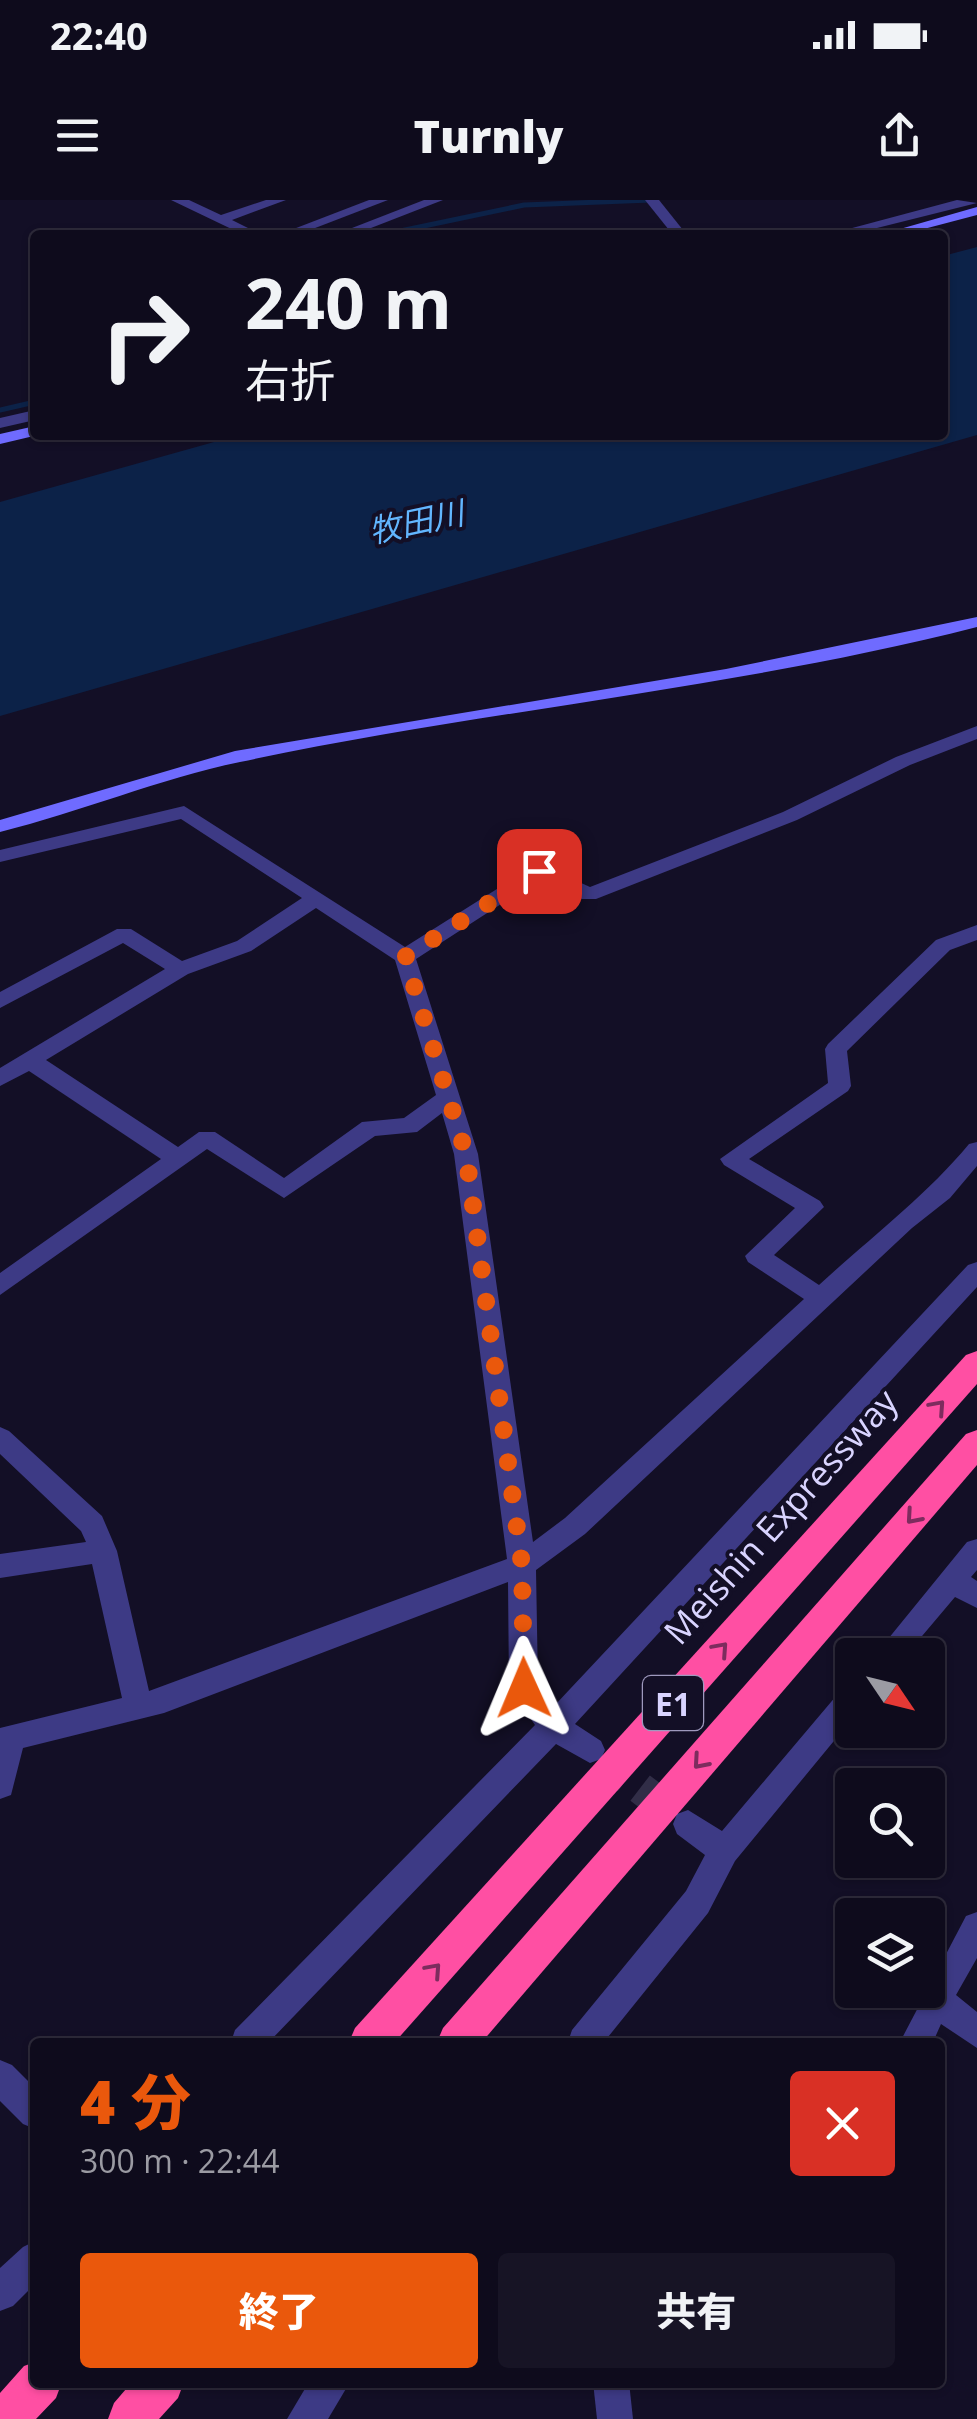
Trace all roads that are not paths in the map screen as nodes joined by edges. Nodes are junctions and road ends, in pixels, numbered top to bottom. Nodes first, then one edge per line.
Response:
1 (178, 200) edge
2 (279, 200) edge
3 (381, 200) edge
4 (436, 200) edge
5 (652, 200) edge
6 (972, 200) edge
7 (977, 211) edge
8 (221, 219) junction
9 (244, 230) edge
10 (299, 230) edge
11 (355, 230) edge
12 (676, 230) edge
13 (853, 230) edge
14 (905, 230) edge
15 (30, 416) edge
16 (0, 423) edge
17 (30, 432) edge
18 (0, 439) edge
19 (977, 622) edge
20 (977, 732) edge
21 (0, 826) edge
22 (0, 856) edge
23 (315, 898) junction
24 (977, 932) edge
25 (405, 957) junction
26 (180, 969) junction
27 (0, 1001) edge
28 (29, 1060) junction
29 (0, 1078) edge
30 (449, 1098) junction
31 (977, 1150) edge
32 (178, 1159) junction
33 (977, 1271) edge
34 (0, 1286) edge
35 (822, 1299) junction
36 (977, 1363) edge
37 (0, 1438) edge
38 (977, 1443) edge
39 (977, 1550) edge
40 (104, 1551) junction
41 (522, 1565) junction
42 (0, 1566) edge
43 (952, 1580) junction
44 (977, 1596) edge
45 (903, 1638) edge
46 (138, 1706) junction
47 (835, 1718) edge
48 (554, 1726) junction
49 (6, 1739) edge
50 (590, 1750) tunnel mouth
51 (0, 1785) edge
52 (688, 1824) tunnel mouth
53 (724, 1852) junction
54 (977, 1927) edge
55 (945, 1984) edge
56 (945, 2007) edge
57 (932, 2008) edge
58 (977, 2032) edge
59 (251, 2038) edge
60 (373, 2038) edge
61 (460, 2038) edge
62 (587, 2038) edge
63 (918, 2038) edge
64 (0, 2077) edge
65 (30, 2107) edge
66 (30, 2264) edge
67 (0, 2293) edge
68 (34, 2388) edge
69 (60, 2388) edge
70 (157, 2388) edge
71 (165, 2388) edge
72 (328, 2388) edge
73 (611, 2388) edge
74 (6, 2419) edge
75 (33, 2419) edge
76 (130, 2419) edge
77 (141, 2419) edge
78 (305, 2419) edge
79 (614, 2419) edge

1 - 8 street
2 - 8 street
3 - 10 street
4 - 11 street
5 - 12 street
6 - 13 street
7 - 14 street
8 - 9 street
15 - 16 street
17 - 18 street
19 - 21 street
20 - 25 street
22 - 23 street
23 - 25 street
23 - 26 street
24 - 35 street
25 - 30 street
26 - 27 street
26 - 28 street
28 - 29 street
28 - 32 street
30 - 32 street
30 - 41 street
31 - 35 street
32 - 34 street
33 - 48 street
35 - 41 street
60 -> 36 highway, Meishin Expressway / E1
37 - 40 street
38 -> 61 highway, E1
39 - 43 street
40 - 42 street
40 - 46 street
41 - 46 street
41 - 48 street
43 - 44 street
43 - 45 street
46 - 49 street
47 - 53 street
48 - 50 street
48 - 59 street
49 - 51 street
52 - 53 street
53 - 62 street
54 - 55 street
56 - 58 street
57 - 63 street
64 - 65 street
66 - 67 street
68 - 74 highway
69 - 75 highway
70 - 76 highway
71 - 77 highway
72 - 78 street
73 - 79 street

